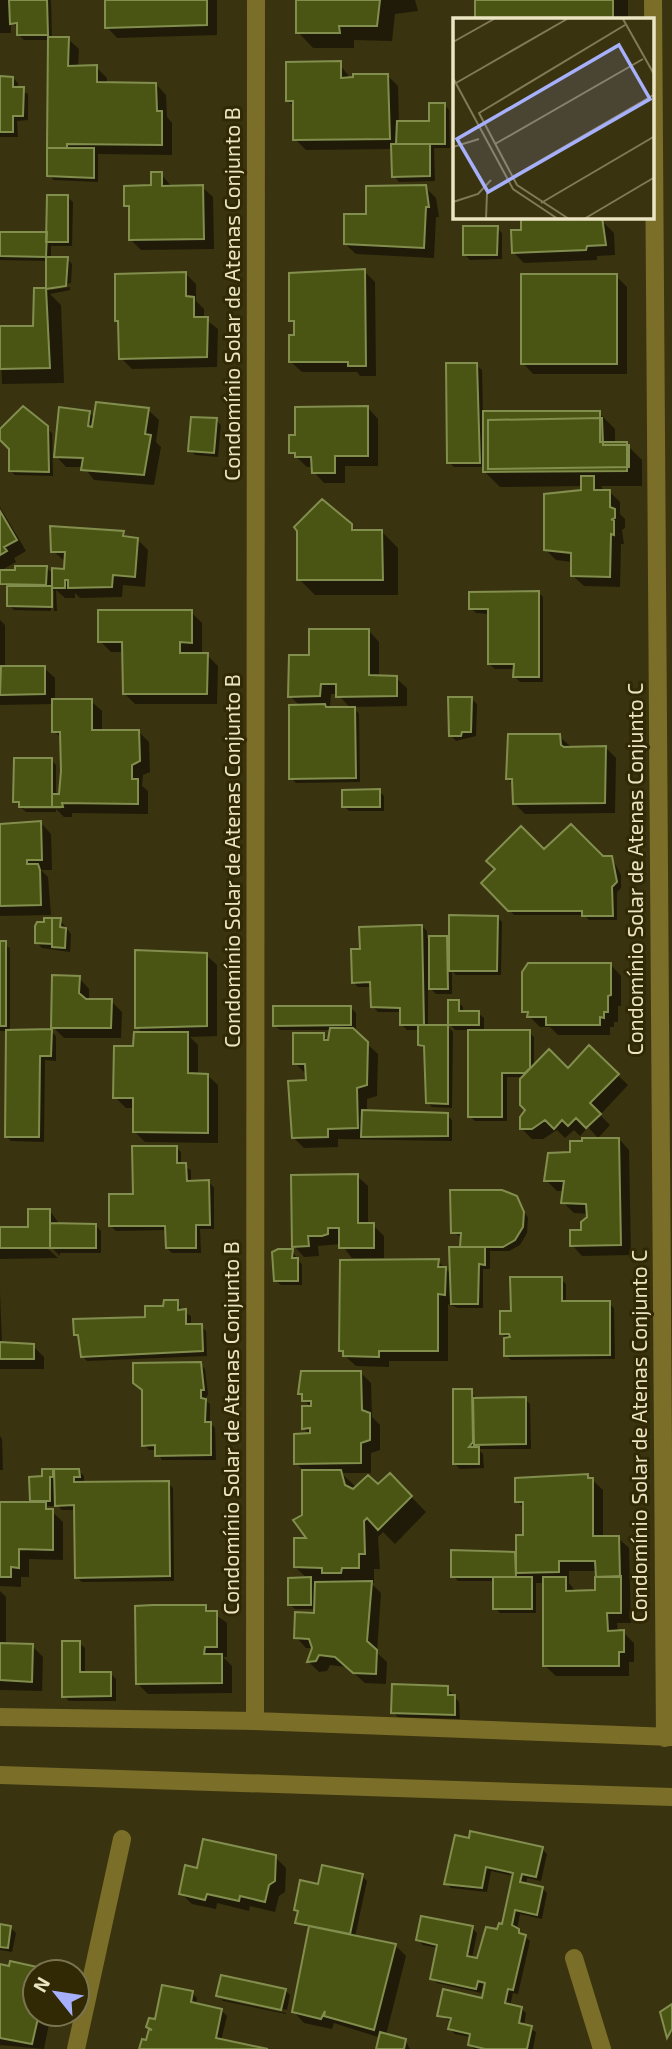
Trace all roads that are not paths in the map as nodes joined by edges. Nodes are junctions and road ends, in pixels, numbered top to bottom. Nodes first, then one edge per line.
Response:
1 (256, 0) edge
2 (653, 0) edge
3 (653, 18) edge
4 (654, 116) edge
5 (0, 1717) edge
6 (255, 1721) junction
7 (668, 1738) edge
8 (0, 1775) edge
9 (672, 1797) edge
10 (122, 1839) dead end
11 (574, 1958) dead end
12 (76, 2049) edge
13 (601, 2049) edge

1 - 6 street, Condomínio Solar de Atenas Conjunto B
2 - 3 street, Condomínio Solar de Atenas Conjunto C
4 - 7 street, Condomínio Solar de Atenas Conjunto C
5 - 6 street
6 - 7 street
8 - 9 street
10 - 12 street
11 - 13 street

